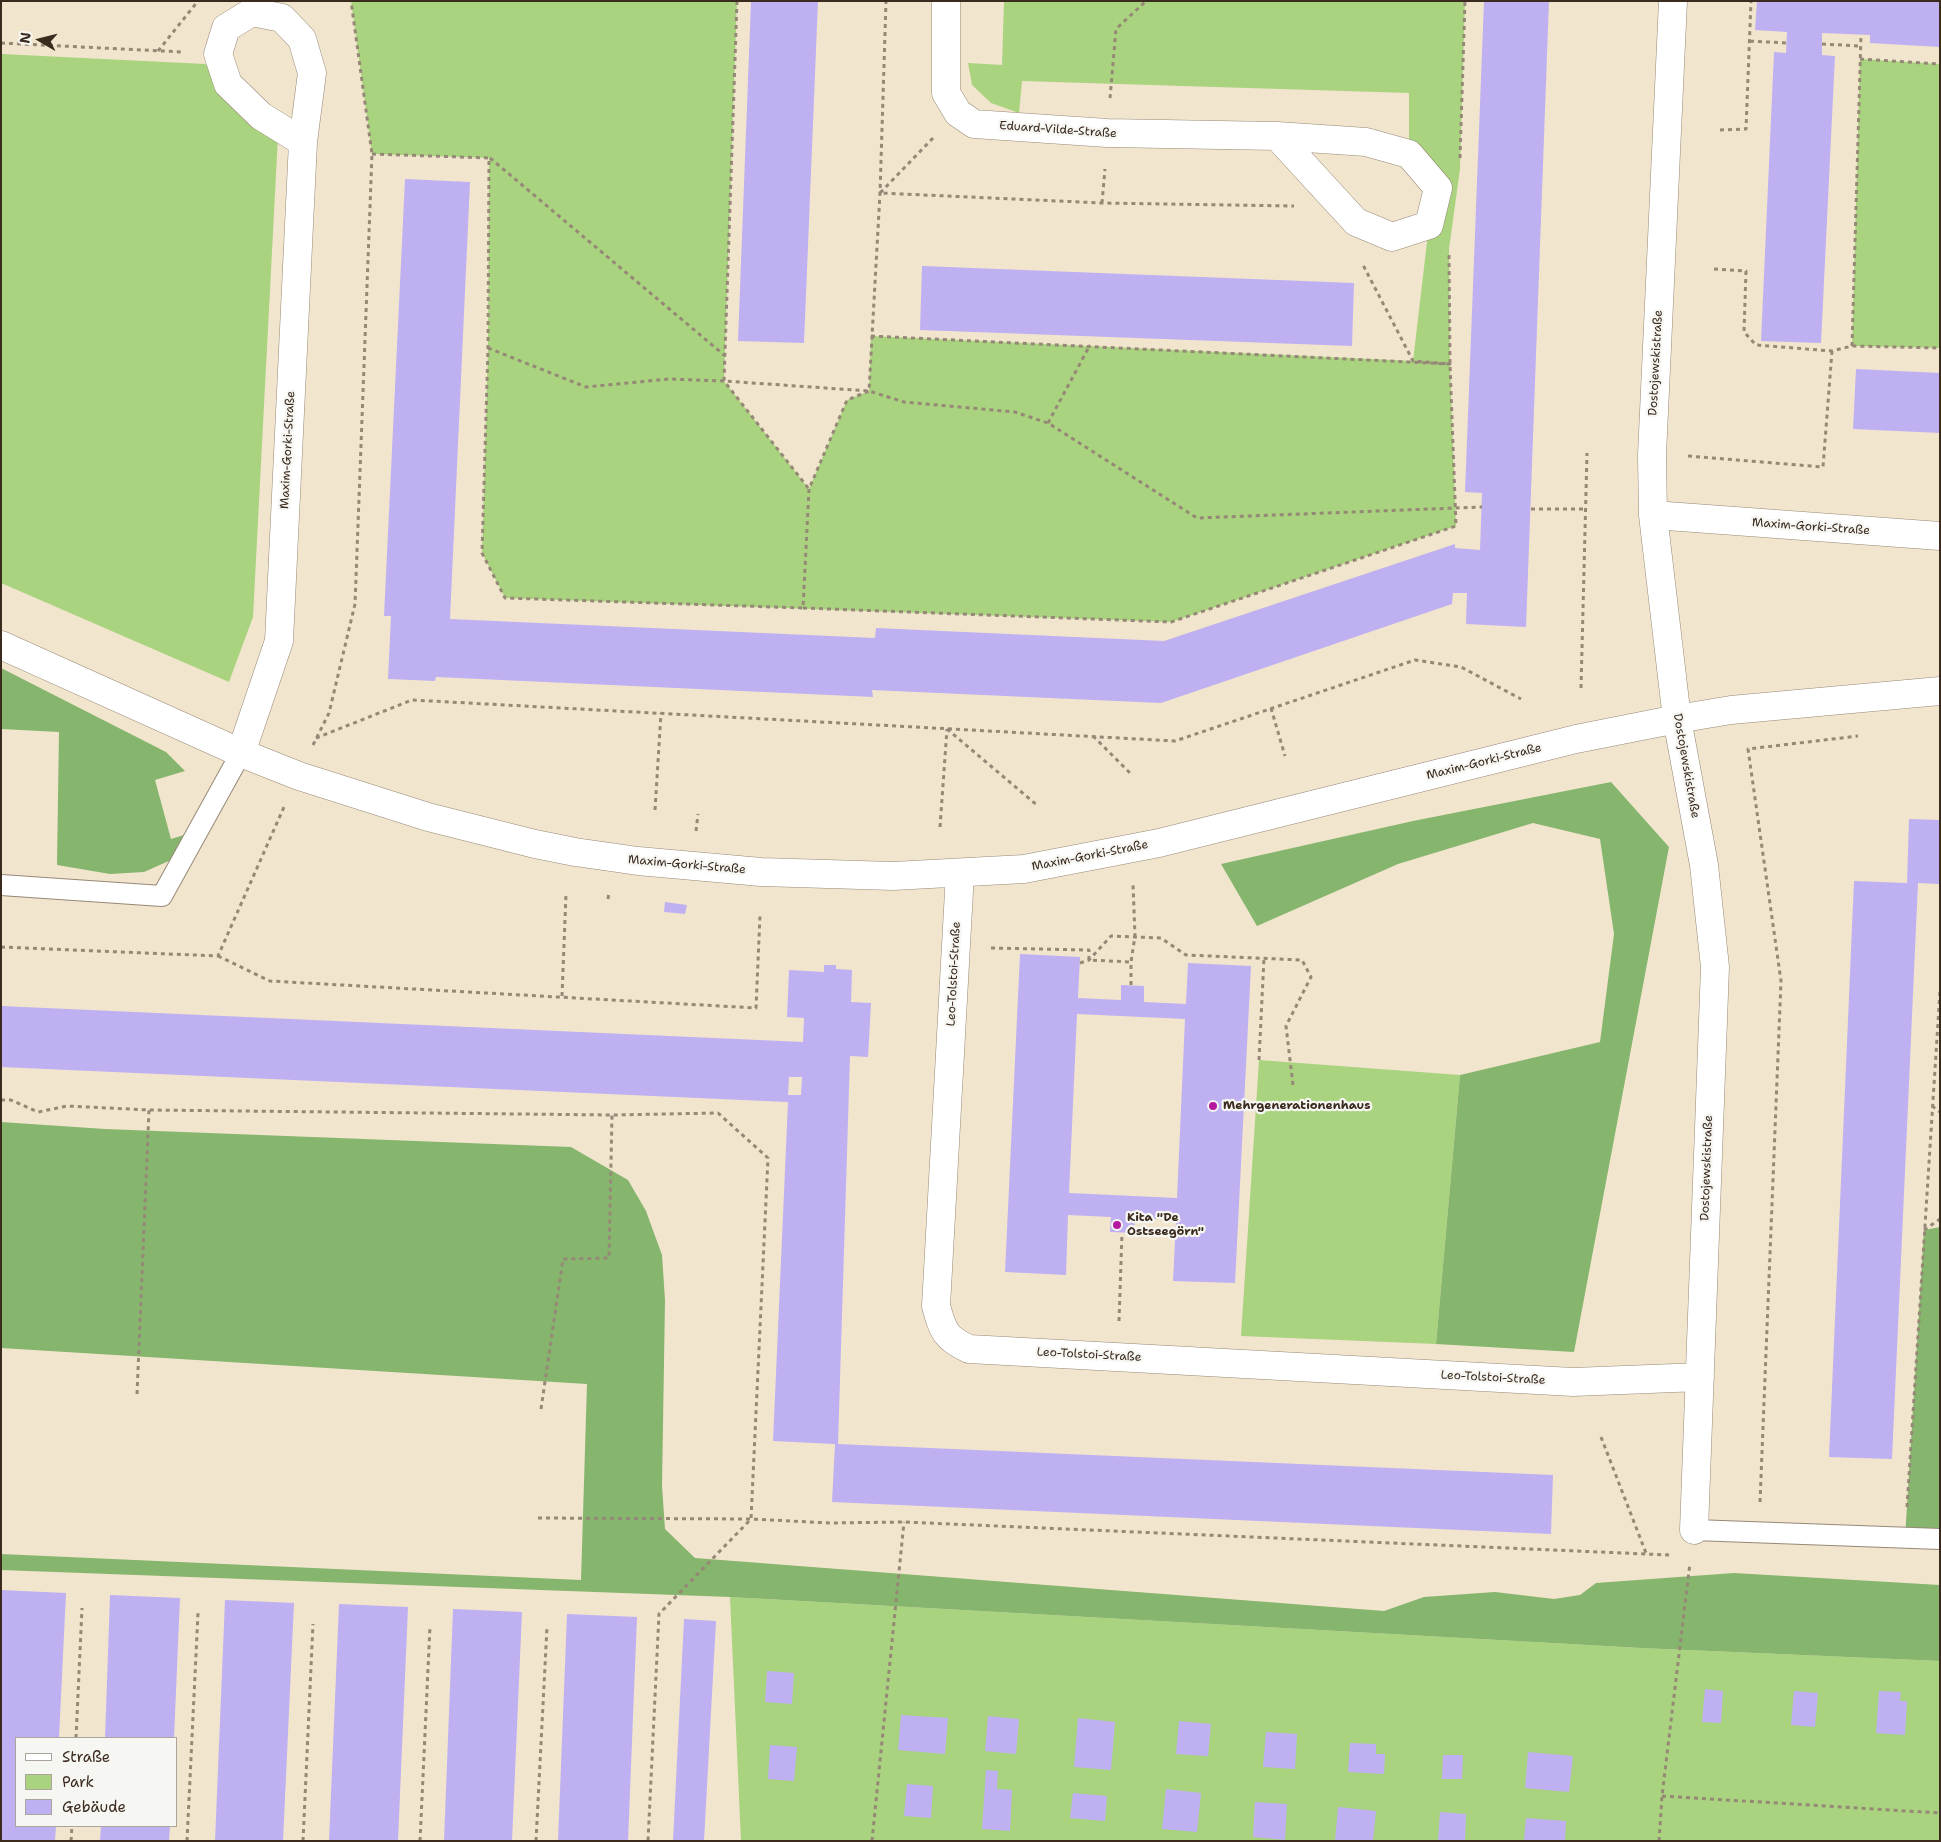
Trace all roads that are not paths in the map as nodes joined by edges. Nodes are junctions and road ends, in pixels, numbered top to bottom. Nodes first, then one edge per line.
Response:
1 (946, 1) edge
2 (1673, 1) edge
3 (1277, 136) junction
4 (303, 142) junction
5 (1653, 515) junction
6 (1940, 536) edge
7 (1, 644) edge
8 (1940, 691) edge
9 (1677, 719) junction
10 (241, 753) junction
11 (960, 873) junction
12 (1, 884) edge
13 (1700, 1377) junction
14 (1940, 1539) edge
15 (1692, 1543) joint

1 - 3 street, Eduard-Vilde-Straße
2 - 5 street, Dostojewskistraße
3 - 3 street, Eduard-Vilde-Straße
4 - 4 street, Maxim-Gorki-Straße
4 - 10 street, Maxim-Gorki-Straße
5 - 6 street, Maxim-Gorki-Straße
5 - 9 street, Dostojewskistraße
7 - 10 street, Maxim-Gorki-Straße
8 - 9 street, Maxim-Gorki-Straße
9 - 11 street, Maxim-Gorki-Straße
9 - 13 street, Dostojewskistraße
10 - 11 street, Maxim-Gorki-Straße
10 - 12 lane
11 - 13 street, Leo-Tolstoi-Straße
13 - 15 street, Dostojewskistraße
14 - 15 lane

